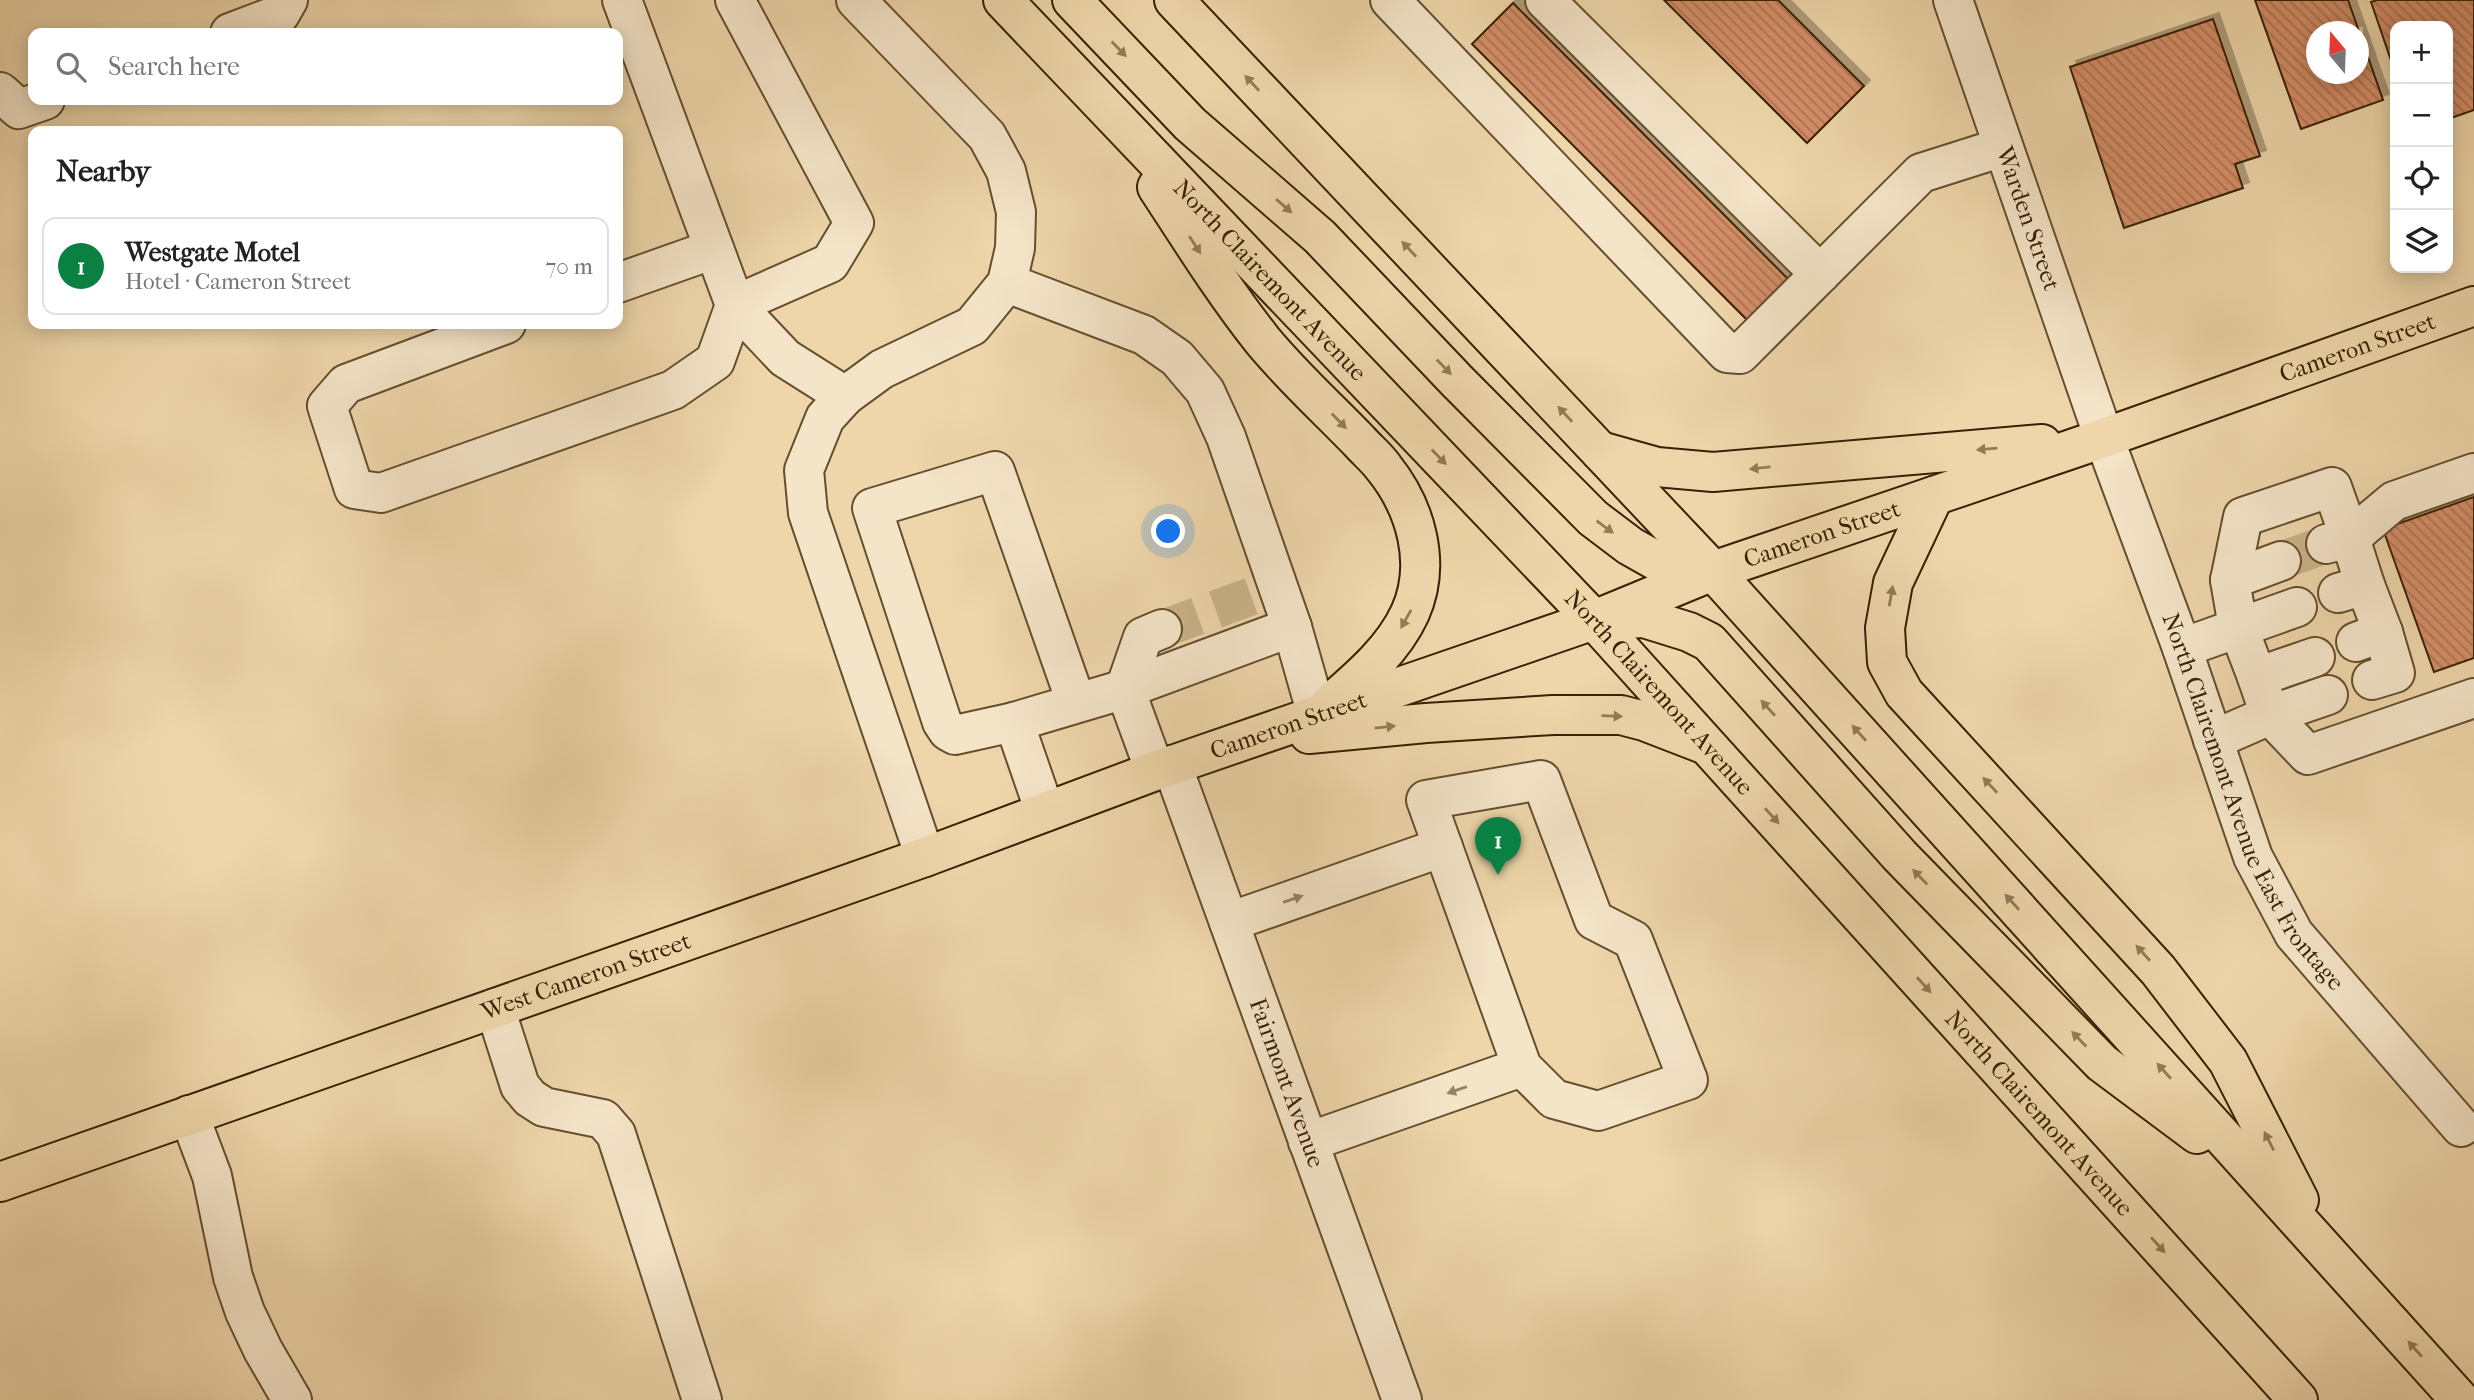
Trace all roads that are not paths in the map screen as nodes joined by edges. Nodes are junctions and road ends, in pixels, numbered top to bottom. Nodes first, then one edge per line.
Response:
1 (288, 0) edge
2 (622, 0) edge
3 (735, 0) edge
4 (856, 0) edge
5 (1003, 0) edge
6 (1072, 0) edge
7 (1174, 0) edge
8 (1545, 0) edge
9 (1953, 0) edge
10 (1409, 6) edge
11 (243, 28) edge
12 (0, 92) edge
13 (31, 105) edge
14 (1104, 106) junction
15 (2003, 147) junction
16 (714, 249) junction
17 (1820, 274) junction
18 (623, 282) edge
19 (1007, 283) junction
20 (735, 305) junction
21 (2474, 306) edge
22 (493, 329) edge
23 (845, 396) junction
24 (2104, 438) junction
25 (1600, 451) junction
26 (2474, 474) edge
27 (1934, 496) junction
28 (2337, 541) junction
29 (2281, 561) tunnel mouth
30 (1713, 571) junction
31 (2230, 580) junction
32 (2297, 607) dead end
33 (1594, 620) junction
34 (1292, 627) junction
35 (2238, 627) junction
36 (1163, 629) tunnel mouth
37 (2182, 649) junction
38 (2315, 657) dead end
39 (2257, 677) junction
40 (1125, 689) junction
41 (2328, 695) dead end
42 (2474, 698) edge
43 (1076, 702) junction
44 (1317, 715) junction
45 (2270, 715) junction
46 (2412, 720) junction
47 (1014, 722) junction
48 (1244, 740) junction
49 (2213, 740) junction
50 (1708, 745) junction
51 (1163, 768) junction
52 (1045, 812) junction
53 (1443, 847) junction
54 (925, 857) junction
55 (1229, 922) junction
56 (495, 1008) junction
57 (1521, 1067) junction
58 (189, 1115) junction
59 (2461, 1127) dead end
60 (1308, 1142) junction
61 (0, 1182) edge
62 (2268, 1186) junction
63 (2322, 1246) junction
64 (292, 1400) edge
65 (702, 1400) edge
66 (1402, 1400) edge
67 (2298, 1400) edge
68 (2460, 1400) edge

1 - 11 street
2 - 16 street
3 - 20 street
4 - 19 street
5 - 14 main road, North Clairemont Avenue
6 -> 30 main road
25 -> 7 main road
8 - 17 street
9 - 15 street, Warden Street
10 - 17 street
12 - 13 street
14 -> 33 main road, North Clairemont Avenue
14 -> 44 main road
15 - 17 street
15 - 24 street, Warden Street
16 - 18 street
16 - 20 street
19 - 23 street
19 - 34 street
20 - 22 street
20 - 23 street
21 - 24 main road, Cameron Street
23 - 54 street
24 -> 25 main road
24 - 27 main road, Cameron Street
24 - 37 street, North Clairemont Avenue East Frontage
25 - 30 main road
26 - 28 street
27 - 30 main road, Cameron Street
63 -> 27 main road
28 - 31 street
28 - 46 street
29 - 31 street
30 - 33 main road, Cameron Street
62 -> 30 main road
31 - 35 street
32 - 35 street
33 - 44 main road, Cameron Street
33 - 50 main road, North Clairemont Avenue
62 -> 33 main road
34 - 40 street
34 - 44 street
35 - 37 street
35 - 39 street
36 - 40 street
37 - 49 street, North Clairemont Avenue East Frontage
38 - 39 street
39 - 45 street
40 - 43 street
40 - 51 street, Fairmont Avenue
41 - 45 street
42 - 46 street
43 - 47 street
43 - 47 street
44 - 48 main road, Cameron Street
45 - 46 street
45 - 49 street
47 - 52 street
48 -> 50 main road
48 - 51 main road, Cameron Street
49 - 59 street, North Clairemont Avenue East Frontage
50 -> 67 main road, North Clairemont Avenue
51 - 52 main road, West Cameron Street
51 - 55 street, Fairmont Avenue
52 - 54 main road, West Cameron Street
55 -> 53 street
53 - 57 street
53 - 57 street
54 - 56 main road, West Cameron Street
55 - 60 street, Fairmont Avenue
56 - 58 main road, West Cameron Street
56 - 65 street
57 -> 60 street
58 - 61 main road, West Cameron Street
58 - 64 street
60 - 66 street, Fairmont Avenue
62 - 63 main road
68 -> 63 main road

